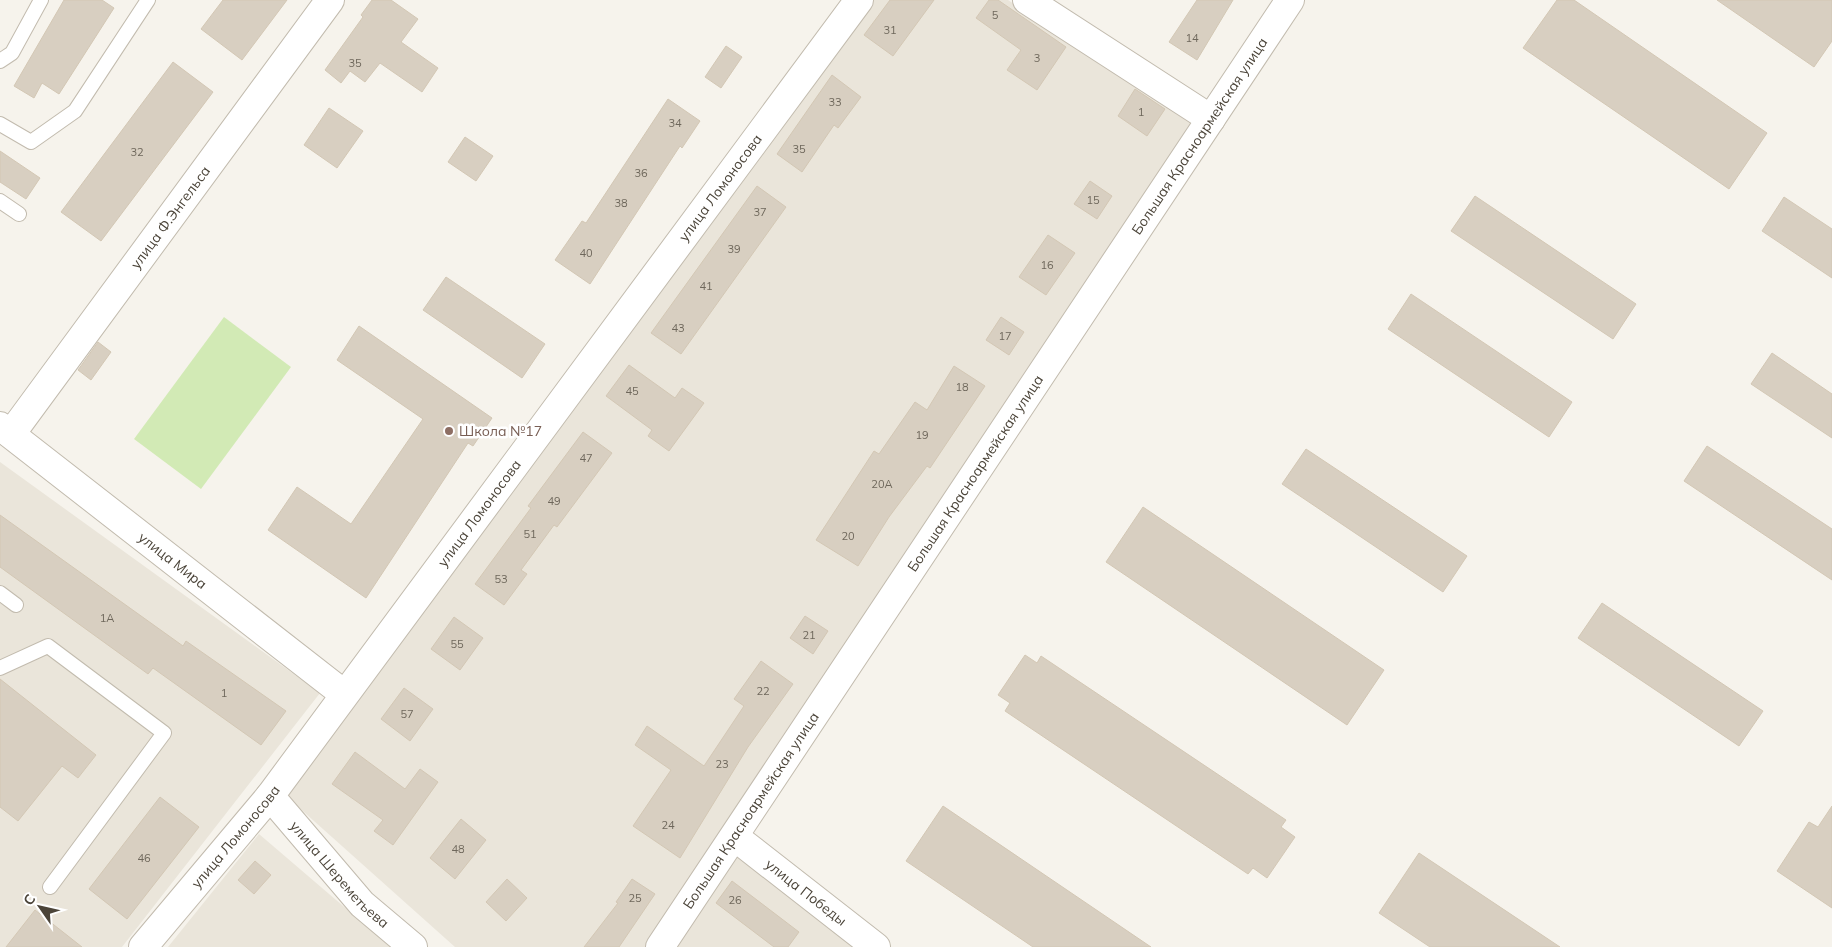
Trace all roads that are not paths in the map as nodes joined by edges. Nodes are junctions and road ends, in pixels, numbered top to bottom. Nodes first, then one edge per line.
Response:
1 (42, 0) edge
2 (148, 0) edge
3 (330, 0) edge
4 (859, 0) edge
5 (1027, 0) edge
6 (1290, 0) edge
7 (0, 61) edge
8 (1211, 119) junction
9 (0, 124) edge
10 (0, 201) edge
11 (19, 214) dead end
12 (5, 430) edge
13 (0, 593) edge
14 (16, 604) dead end
15 (0, 668) edge
16 (344, 694) junction
17 (270, 796) junction
18 (735, 837) junction
19 (50, 887) dead end
20 (143, 947) edge
21 (413, 947) edge
22 (660, 947) edge
23 (876, 947) edge

1 - 7 lane
2 - 9 lane
3 - 12 street, улица Ф.Энгельса
4 - 16 street, улица Ломоносова
5 - 8 street
6 - 8 street, Большая Красноармейская улица
8 - 18 street, Большая Красноармейская улица
10 - 11 lane
12 - 16 street, улица Мира
13 - 14 lane
15 - 19 lane
16 - 17 street, улица Ломоносова
17 - 20 street, улица Ломоносова
17 - 21 street, улица Шереметьева
18 - 22 street, Большая Красноармейская улица
18 - 23 street, улица Победы

